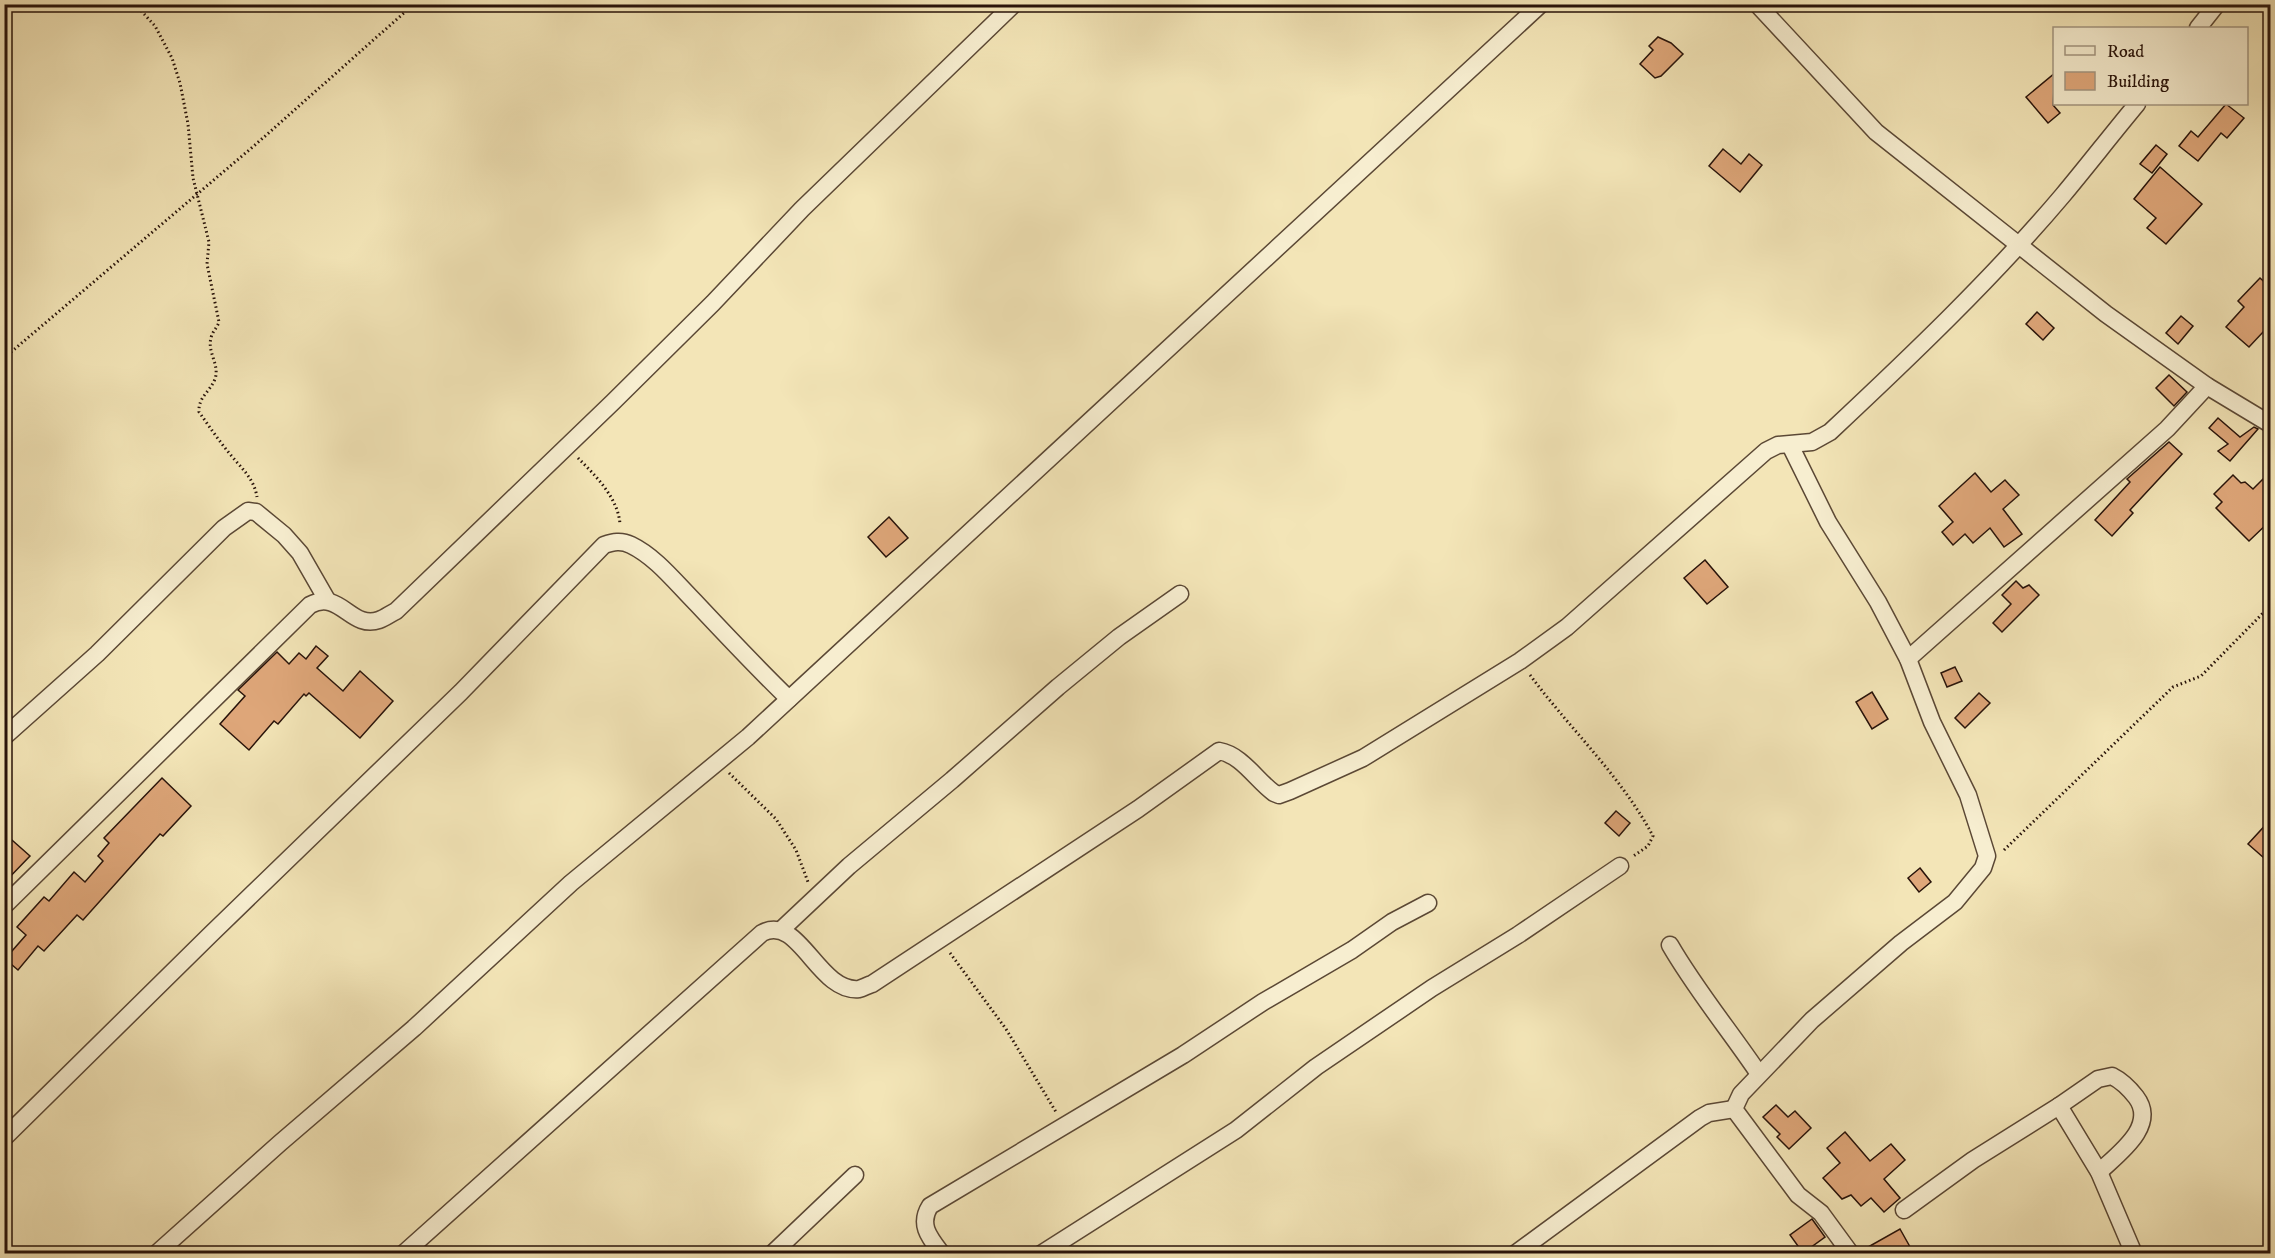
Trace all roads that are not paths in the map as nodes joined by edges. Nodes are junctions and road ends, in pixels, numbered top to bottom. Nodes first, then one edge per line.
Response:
1 (1014, 4) edge
2 (1541, 4) edge
3 (1757, 4) edge
4 (2217, 4) edge
5 (2199, 27) edge
6 (2136, 105) edge
7 (2017, 246) junction
8 (2207, 386) junction
9 (2271, 424) edge
10 (1790, 445) junction
11 (1180, 594) dead end
12 (327, 600) junction
13 (1908, 659) junction
14 (789, 699) junction
15 (4, 737) edge
16 (1620, 866) road end
17 (1428, 903) dead end
18 (4, 906) edge
19 (781, 930) junction
20 (1670, 945) dead end
21 (1759, 1074) junction
22 (2059, 1106) junction
23 (1734, 1109) junction
24 (4, 1138) edge
25 (2099, 1172) junction
26 (855, 1175) dead end
27 (1904, 1210) dead end
28 (156, 1254) edge
29 (403, 1254) edge
30 (772, 1254) edge
31 (942, 1254) edge
32 (1041, 1254) edge
33 (1515, 1254) edge
34 (1851, 1254) edge
35 (2134, 1254) edge

1 - 12 street
2 - 14 street
3 - 7 street
4 - 5 street
6 - 7 street
7 - 8 street
7 - 10 street
8 - 9 street
8 - 13 street
10 - 13 street
10 - 19 street
11 - 19 street
12 - 15 street
12 - 18 street
13 - 21 street
14 - 24 street
14 - 28 street
16 - 32 street
17 - 31 street
19 - 29 street
20 - 21 street
21 - 23 street
22 - 25 street
22 - 25 street
22 - 27 street
23 - 33 street
23 - 34 street
25 - 35 street
26 - 30 street

